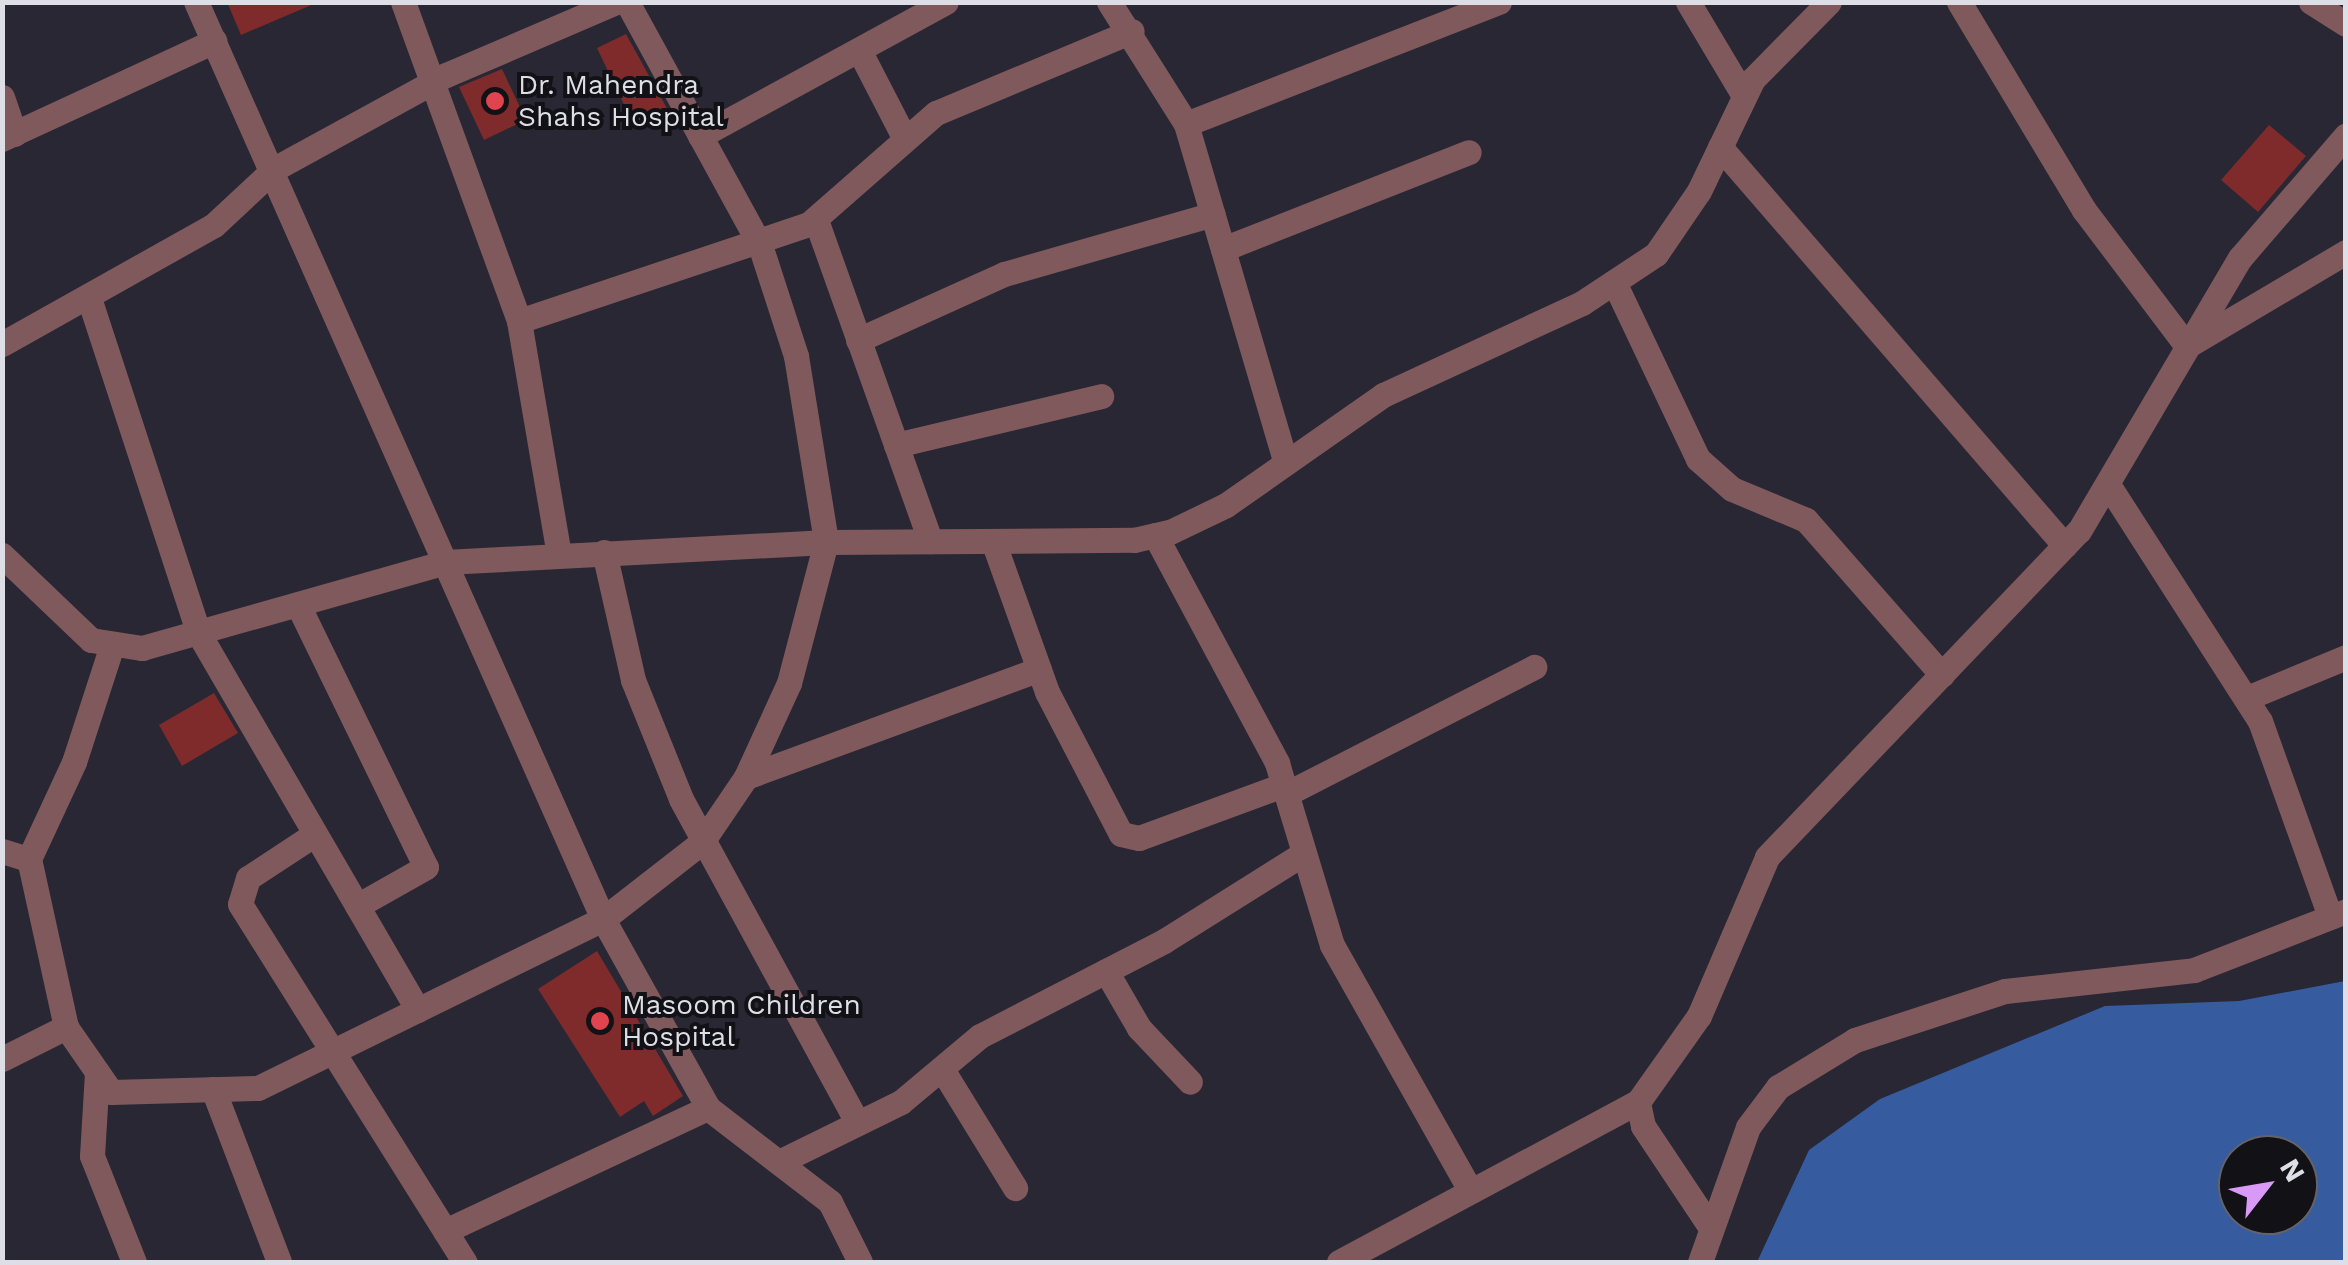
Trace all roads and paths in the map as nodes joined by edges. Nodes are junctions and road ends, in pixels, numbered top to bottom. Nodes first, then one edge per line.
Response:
1 (196, 2) edge
2 (404, 2) edge
3 (616, 2) edge
4 (627, 2) edge
5 (946, 2) edge
6 (1109, 2) edge
7 (1499, 2) edge
8 (1688, 2) edge
9 (1828, 2) edge
10 (1959, 2) edge
11 (2311, 2) edge
12 (2346, 24) edge
13 (1132, 32) junction
14 (214, 41) junction
15 (859, 50) junction
16 (427, 84) junction
17 (1744, 96) junction
18 (2, 98) edge
19 (1186, 124) junction
20 (9, 136) edge
21 (700, 136) junction
22 (2346, 136) edge
23 (904, 137) junction
24 (1720, 147) junction
25 (1469, 152) dead end
26 (274, 169) junction
27 (1212, 214) junction
28 (816, 220) junction
29 (760, 245) junction
30 (1223, 248) junction
31 (2346, 252) edge
32 (1614, 282) junction
33 (89, 298) junction
34 (519, 321) junction
35 (858, 340) junction
36 (2, 344) edge
37 (2188, 346) junction
38 (1102, 396) dead end
39 (896, 445) junction
40 (1286, 463) junction
41 (2110, 486) junction
42 (1155, 535) junction
43 (930, 541) junction
44 (993, 541) junction
45 (826, 542) junction
46 (2065, 546) junction
47 (604, 552) junction
48 (2, 555) edge
49 (559, 555) junction
50 (445, 562) junction
51 (300, 609) junction
52 (198, 634) junction
53 (112, 645) junction
54 (2346, 657) edge
55 (1534, 667) dead end
56 (1039, 668) junction
57 (1942, 676) junction
58 (2248, 698) junction
59 (746, 777) junction
60 (1284, 789) junction
61 (315, 834) junction
62 (702, 842) junction
63 (2, 851) edge
64 (1301, 855) junction
65 (29, 859) junction
66 (357, 906) junction
67 (2338, 914) edge
68 (603, 920) junction
69 (1106, 971) junction
70 (418, 1010) junction
71 (66, 1027) junction
72 (338, 1049) junction
73 (2, 1059) edge
74 (97, 1072) junction
75 (945, 1074) junction
76 (1190, 1082) dead end
77 (213, 1089) junction
78 (1638, 1102) junction
79 (708, 1108) junction
80 (858, 1123) junction
81 (779, 1162) junction
82 (1014, 1188) dead end
83 (1468, 1188) junction
84 (1709, 1226) junction
85 (445, 1231) junction
86 (134, 1262) edge
87 (279, 1262) edge
88 (465, 1262) edge
89 (860, 1262) edge
90 (1338, 1262) edge
91 (1700, 1262) edge

1 - 14 street
2 - 16 street
3 - 16 street
4 - 21 street
5 - 15 street
6 - 13 street
7 - 19 street
8 - 17 street
9 - 17 street
10 - 37 street
11 - 12 street
13 - 19 street
13 - 23 street
14 - 20 street
14 - 26 street
15 - 21 street
15 - 23 street
16 - 26 street
16 - 34 street
17 - 24 street
18 - 20 street
19 - 27 street
21 - 29 street
22 - 37 street
23 - 28 street
24 - 32 street
24 - 46 street
25 - 30 street
26 - 33 street
26 - 50 street
27 - 30 street
27 - 35 street
28 - 29 street
28 - 35 street
29 - 34 street
29 - 45 street
30 - 40 street
31 - 37 street
32 - 40 street
32 - 57 street
33 - 36 street
33 - 52 street
34 - 49 street
35 - 39 street
37 - 41 street
38 - 39 street
39 - 43 street
40 - 42 street
41 - 46 street
41 - 58 street
42 - 44 street
42 - 60 street
43 - 44 street
43 - 45 street
44 - 56 street
45 - 47 street
45 - 59 street
46 - 57 street
47 - 49 street
47 - 62 street
48 - 53 street
49 - 50 street
50 - 51 street
50 - 68 street
51 - 52 street
51 - 66 street
52 - 53 street
52 - 61 street
53 - 65 street
54 - 58 street
55 - 60 street
56 - 59 street
56 - 60 street
57 - 78 street
58 - 67 street
59 - 62 street
60 - 64 street
61 - 66 street
61 - 72 street
62 - 68 street
62 - 80 street
63 - 65 street
64 - 69 street
64 - 83 street
65 - 71 street
66 - 70 street
67 - 84 street
68 - 70 street
68 - 79 street
69 - 75 street
69 - 76 street
70 - 72 street
71 - 73 street
71 - 74 street
72 - 77 street
72 - 85 street
74 - 77 street
74 - 86 street
75 - 80 street
75 - 82 street
77 - 87 street
78 - 83 street
78 - 84 street
79 - 81 street
79 - 85 street
80 - 81 street
81 - 89 street
83 - 90 street
84 - 91 street
85 - 88 street

